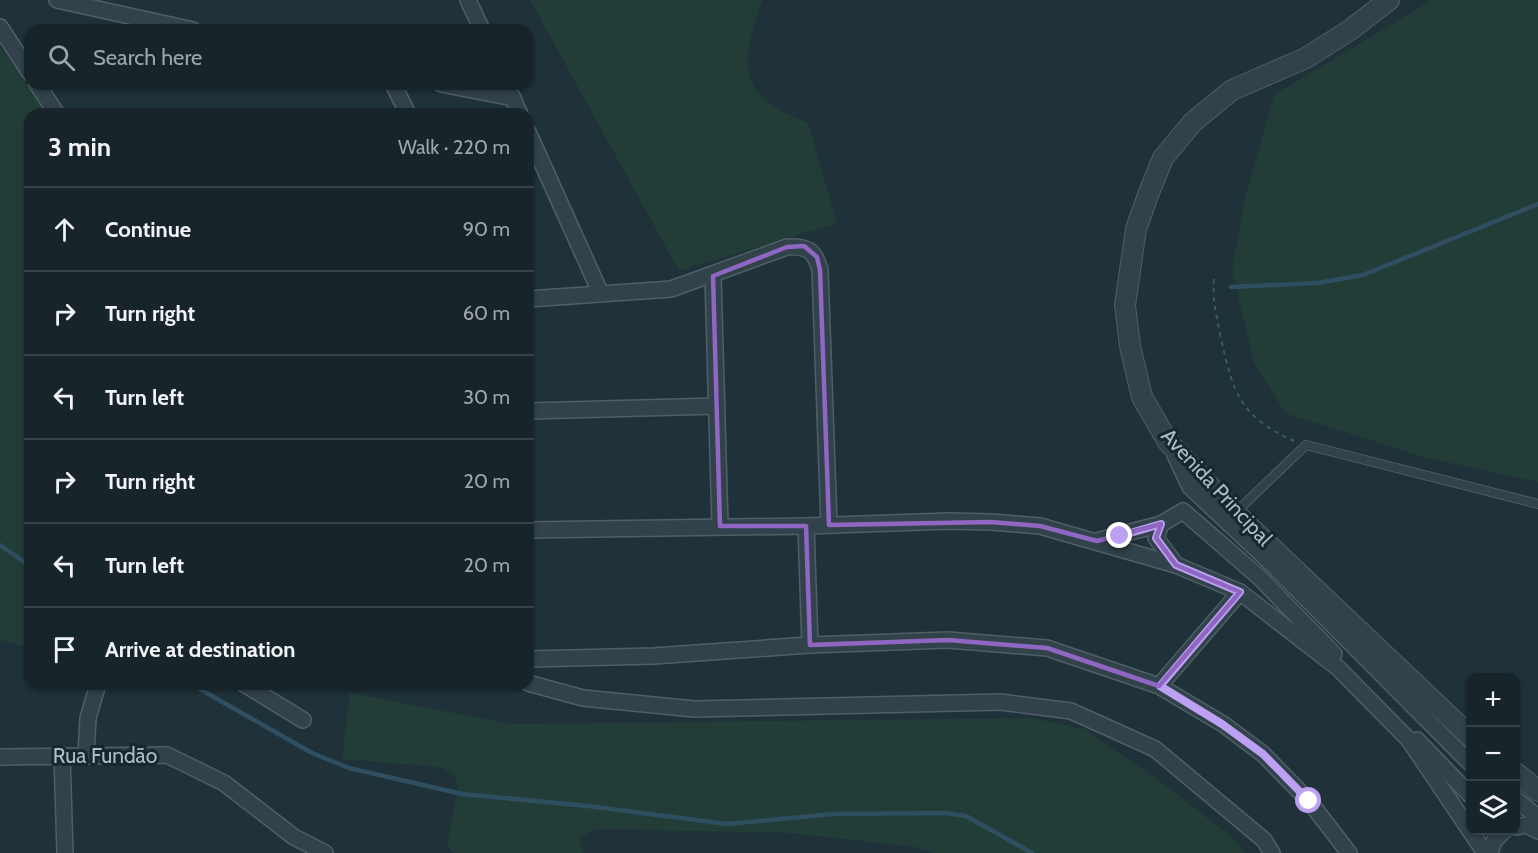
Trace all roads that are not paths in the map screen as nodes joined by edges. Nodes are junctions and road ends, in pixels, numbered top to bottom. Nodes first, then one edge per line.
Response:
1 (57, 0) edge
2 (468, 0) edge
3 (1389, 0) edge
4 (166, 24) edge
5 (479, 24) edge
6 (0, 27) edge
7 (24, 64) edge
8 (41, 90) edge
9 (396, 90) edge
10 (472, 90) edge
11 (509, 90) edge
12 (513, 98) junction
13 (53, 108) edge
14 (405, 108) edge
15 (517, 108) edge
16 (534, 145) edge
17 (712, 276) junction
18 (601, 294) junction
19 (534, 299) edge
20 (717, 406) junction
21 (534, 411) edge
22 (1168, 442) junction
23 (1538, 504) edge
24 (1235, 513) junction
25 (1161, 524) junction
26 (829, 525) junction
27 (720, 526) junction
28 (806, 526) junction
29 (534, 530) edge
30 (1096, 540) junction
31 (1271, 563) junction
32 (1176, 565) junction
33 (1259, 577) junction
34 (1240, 592) junction
35 (1353, 633) junction
36 (810, 645) junction
37 (534, 659) edge
38 (534, 685) edge
39 (1160, 686) junction
40 (96, 690) edge
41 (254, 690) edge
42 (303, 720) dead end
43 (1466, 733) edge
44 (62, 755) junction
45 (86, 756) junction
46 (0, 757) edge
47 (1466, 759) edge
48 (1520, 777) edge
49 (1466, 791) edge
50 (1538, 791) edge
51 (1520, 810) edge
52 (1527, 824) edge
53 (1493, 842) edge
54 (65, 853) edge
55 (325, 853) edge
56 (1272, 853) edge
57 (1349, 853) edge

1 - 4 street
2 - 5 street
3 - 22 street, Avenida Principal
6 - 7 street
8 - 13 street
9 - 14 street
10 - 12 street
11 - 12 street
12 - 15 street
16 - 18 street
17 - 18 street
17 - 20 street
17 - 26 street
18 - 19 street
20 - 21 street
20 - 27 street
22 - 24 street, Avenida Principal
22 - 31 street
23 - 24 lane
24 - 35 street, Avenida Principal
25 - 30 street
25 - 32 street
25 - 33 street
26 - 28 street
26 - 30 street
27 - 28 street
27 - 29 street
28 - 36 street
30 - 32 street
31 - 33 street
31 - 35 street
32 - 34 street
33 - 49 street
34 - 39 street
34 - 53 street
35 - 43 street, Avenida Principal
35 - 47 street
36 - 37 street
36 - 39 street
38 - 56 street
39 - 57 street
40 - 45 street
41 - 42 street
44 - 45 street, Rua Fundão
44 - 46 street, Rua Fundão
44 - 54 street
45 - 55 street, Rua Fundão
48 - 50 street
51 - 52 street

